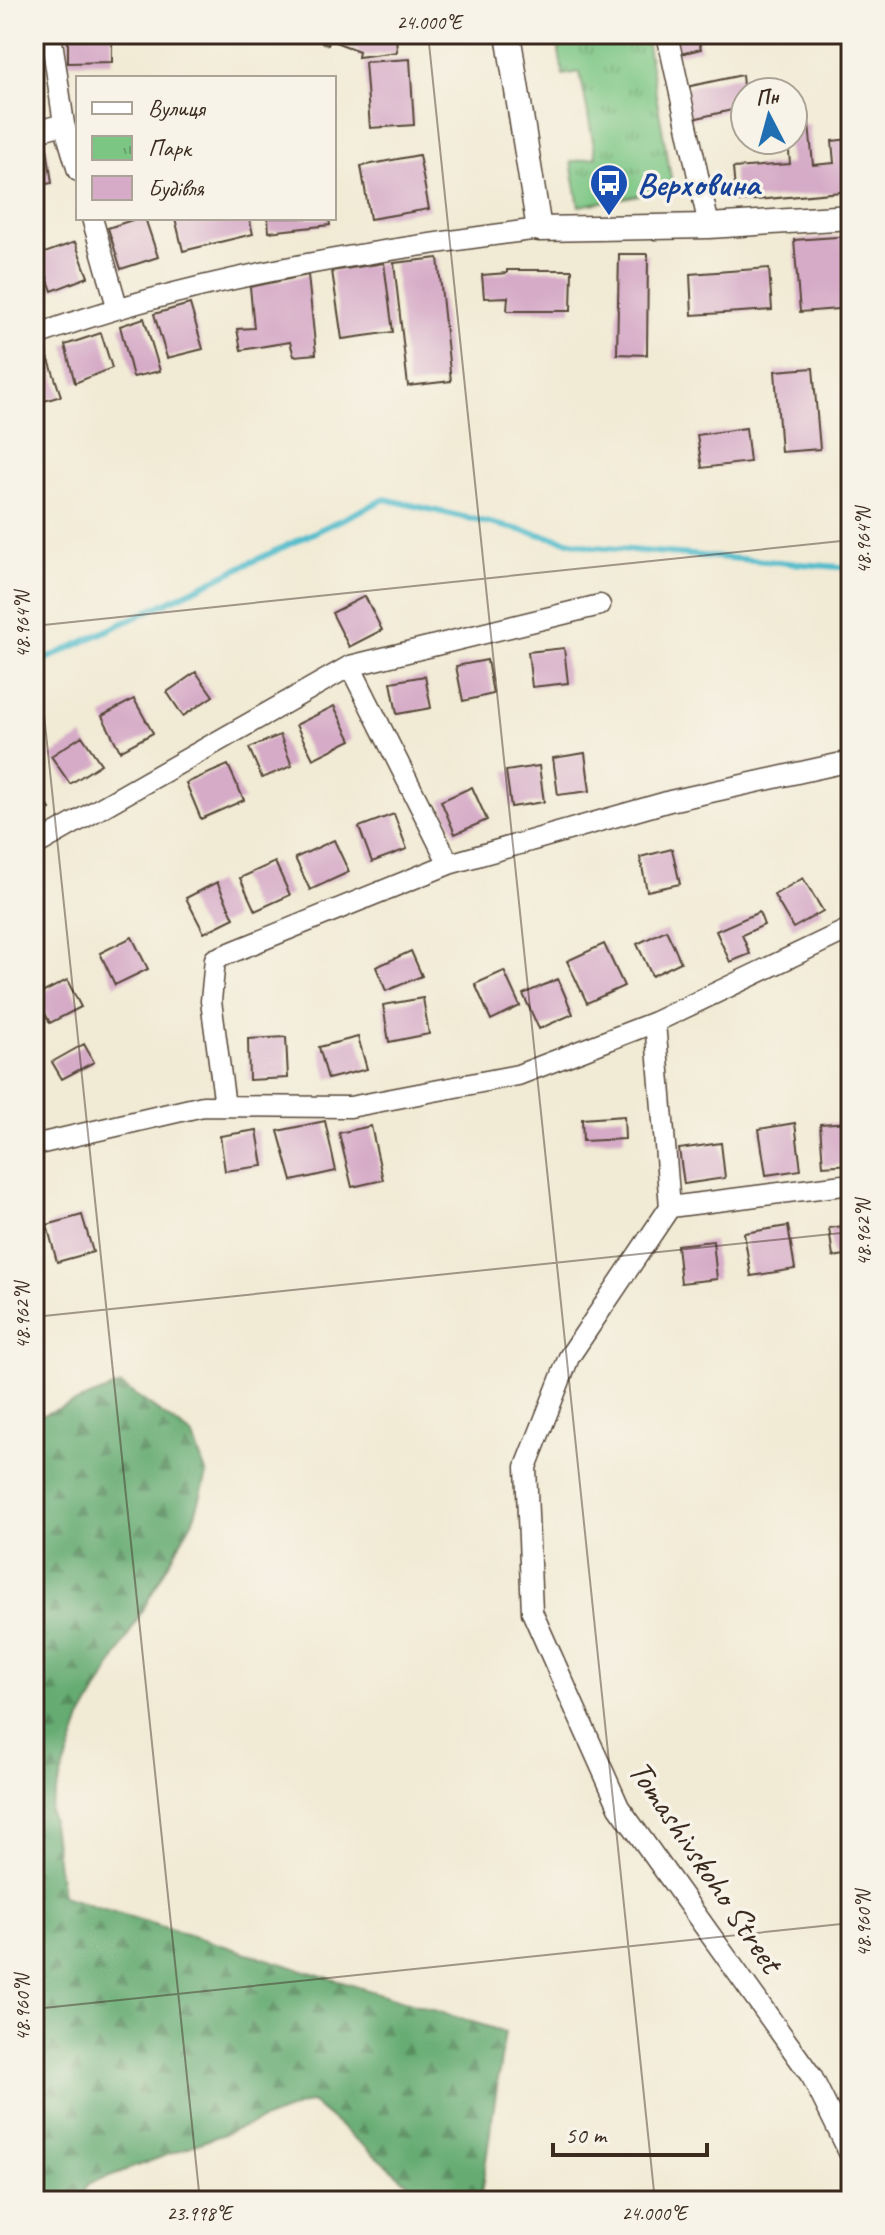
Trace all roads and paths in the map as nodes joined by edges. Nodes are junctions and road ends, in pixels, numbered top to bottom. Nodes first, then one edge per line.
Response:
1 (51, 34) edge
2 (508, 34) edge
3 (667, 34) edge
4 (64, 124) junction
5 (34, 132) edge
6 (76, 164) edge
7 (851, 217) edge
8 (93, 220) edge
9 (709, 226) junction
10 (539, 229) junction
11 (117, 306) junction
12 (34, 336) edge
13 (600, 605) dead end
14 (350, 666) junction
15 (851, 761) edge
16 (34, 846) edge
17 (449, 864) junction
18 (851, 928) edge
19 (655, 1022) junction
20 (225, 1106) junction
21 (34, 1145) edge
22 (851, 1184) edge
23 (670, 1207) junction
24 (851, 2156) edge

1 - 4 street
2 - 10 street
3 - 9 street
4 - 5 street
4 - 6 street
7 - 9 street
8 - 11 street
9 - 10 street
10 - 11 street
11 - 12 street
13 - 14 street
14 - 16 street
14 - 17 street
15 - 17 street
17 - 20 street
18 - 19 street
19 - 20 street
19 - 23 street
20 - 21 street
22 - 23 street
23 - 24 street, Tomashivskoho Street

